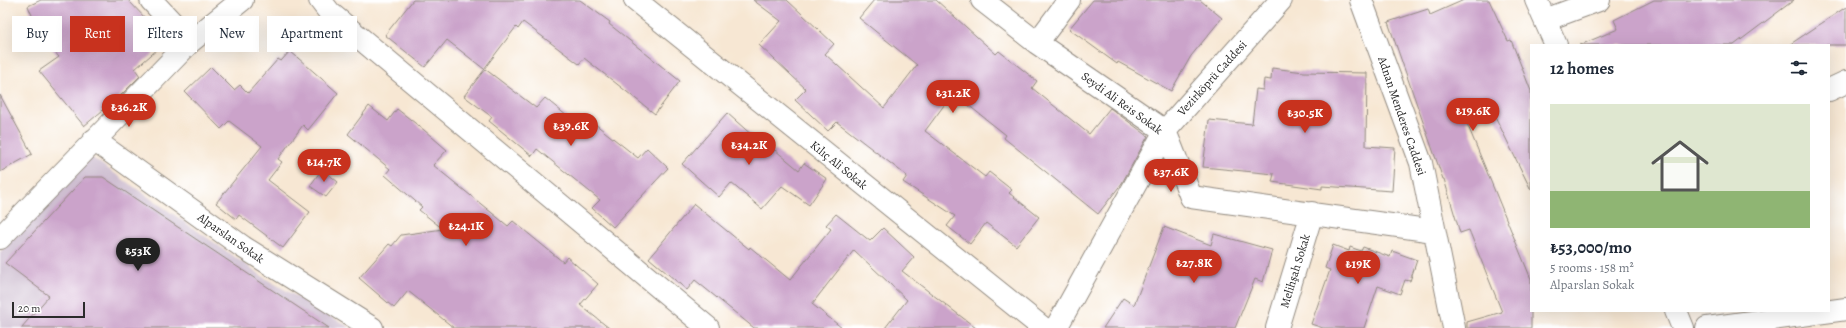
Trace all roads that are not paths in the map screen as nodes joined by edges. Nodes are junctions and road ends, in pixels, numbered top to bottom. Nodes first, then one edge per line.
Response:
1 (151, 0) edge
2 (242, 0) edge
3 (320, 0) edge
4 (635, 0) edge
5 (982, 0) edge
6 (1069, 0) edge
7 (1281, 0) edge
8 (1362, 0) edge
9 (1536, 0) edge
10 (1599, 0) edge
11 (166, 16) edge
12 (1545, 20) junction
13 (197, 36) edge
14 (1037, 44) junction
15 (1556, 44) edge
16 (180, 52) edge
17 (1846, 82) edge
18 (1830, 90) edge
19 (1165, 131) junction
20 (94, 140) junction
21 (1312, 213) junction
22 (1434, 231) junction
23 (0, 238) edge
24 (1846, 309) edge
25 (1830, 311) edge
26 (1676, 312) edge
27 (1824, 312) edge
28 (372, 328) edge
29 (708, 328) edge
30 (1043, 328) edge
31 (1056, 328) edge
32 (1277, 328) edge
33 (1454, 328) edge
34 (1683, 328) edge
35 (1706, 328) edge

1 - 11 street
2 - 13 street
3 - 29 street
4 - 30 street, Kılıç Ali Sokak
5 - 14 street, Seydi Ali Reis Sokak
6 - 14 street
7 - 19 street, Vezirköprü Caddesi
8 - 22 street, Adnan Menderes Caddesi
9 - 12 street
10 - 12 street
12 - 15 street
14 - 19 street, Seydi Ali Reis Sokak
16 - 20 street
17 - 18 street
19 - 21 street, Seydi Ali Reis Sokak
19 - 31 street, Vezirköprü Caddesi
20 - 23 street
20 - 28 street, Alparslan Sokak
21 - 22 street, Seydi Ali Reis Sokak
21 - 32 street, Melihşah Sokak
22 - 33 street, Adnan Menderes Caddesi
24 - 25 street
26 - 34 street
27 - 35 street

